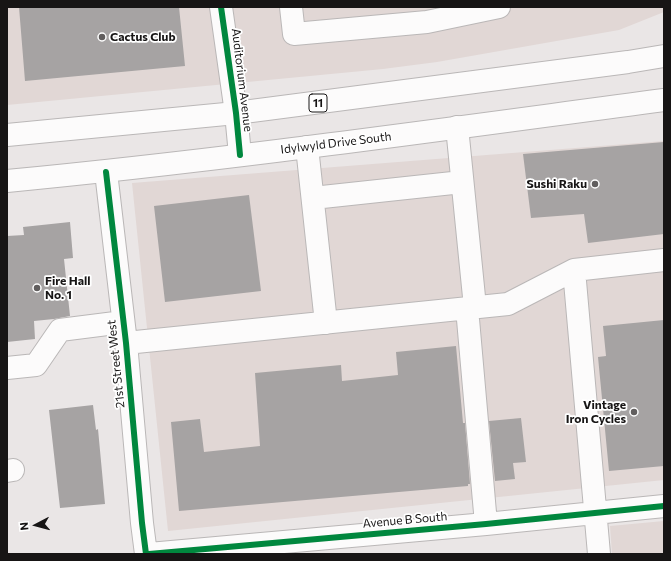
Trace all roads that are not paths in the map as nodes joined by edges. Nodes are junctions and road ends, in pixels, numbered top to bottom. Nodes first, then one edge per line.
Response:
1 (222, 7) edge
2 (291, 7) edge
3 (498, 7) edge
4 (664, 56) edge
5 (664, 100) edge
6 (236, 113) junction
7 (457, 127) junction
8 (7, 135) edge
9 (307, 146) junction
10 (240, 155) junction
11 (106, 172) junction
12 (7, 181) edge
13 (462, 182) junction
14 (313, 198) junction
15 (664, 260) edge
16 (574, 270) junction
17 (471, 308) junction
18 (123, 322) junction
19 (326, 323) junction
20 (126, 343) junction
21 (7, 368) edge
22 (664, 506) edge
23 (595, 512) junction
24 (486, 524) junction
25 (148, 554) edge
26 (599, 554) edge

1 - 6 main road, Auditorium Avenue
2 - 3 main road
4 - 6 main road, 11
5 - 7 main road, Idylwyld Drive South
6 - 8 main road, 11
6 - 10 main road, Auditorium Avenue
7 - 9 main road, Idylwyld Drive South
7 - 13 main road
9 - 10 main road, Idylwyld Drive South
9 - 14 main road
10 - 11 main road, Idylwyld Drive South
11 - 12 main road, Idylwyld Drive South
11 - 18 main road, 21st Street West
13 - 14 main road
13 - 17 main road
14 - 19 main road
15 - 16 main road
16 - 17 main road
16 - 23 main road
17 - 19 main road
17 - 24 main road
18 - 20 main road, 21st Street West
18 - 21 main road
19 - 20 main road
20 - 25 main road, 21st Street West
22 - 23 main road, Avenue B South
23 - 24 main road, Avenue B South
23 - 26 main road
24 - 25 main road, Avenue B South

